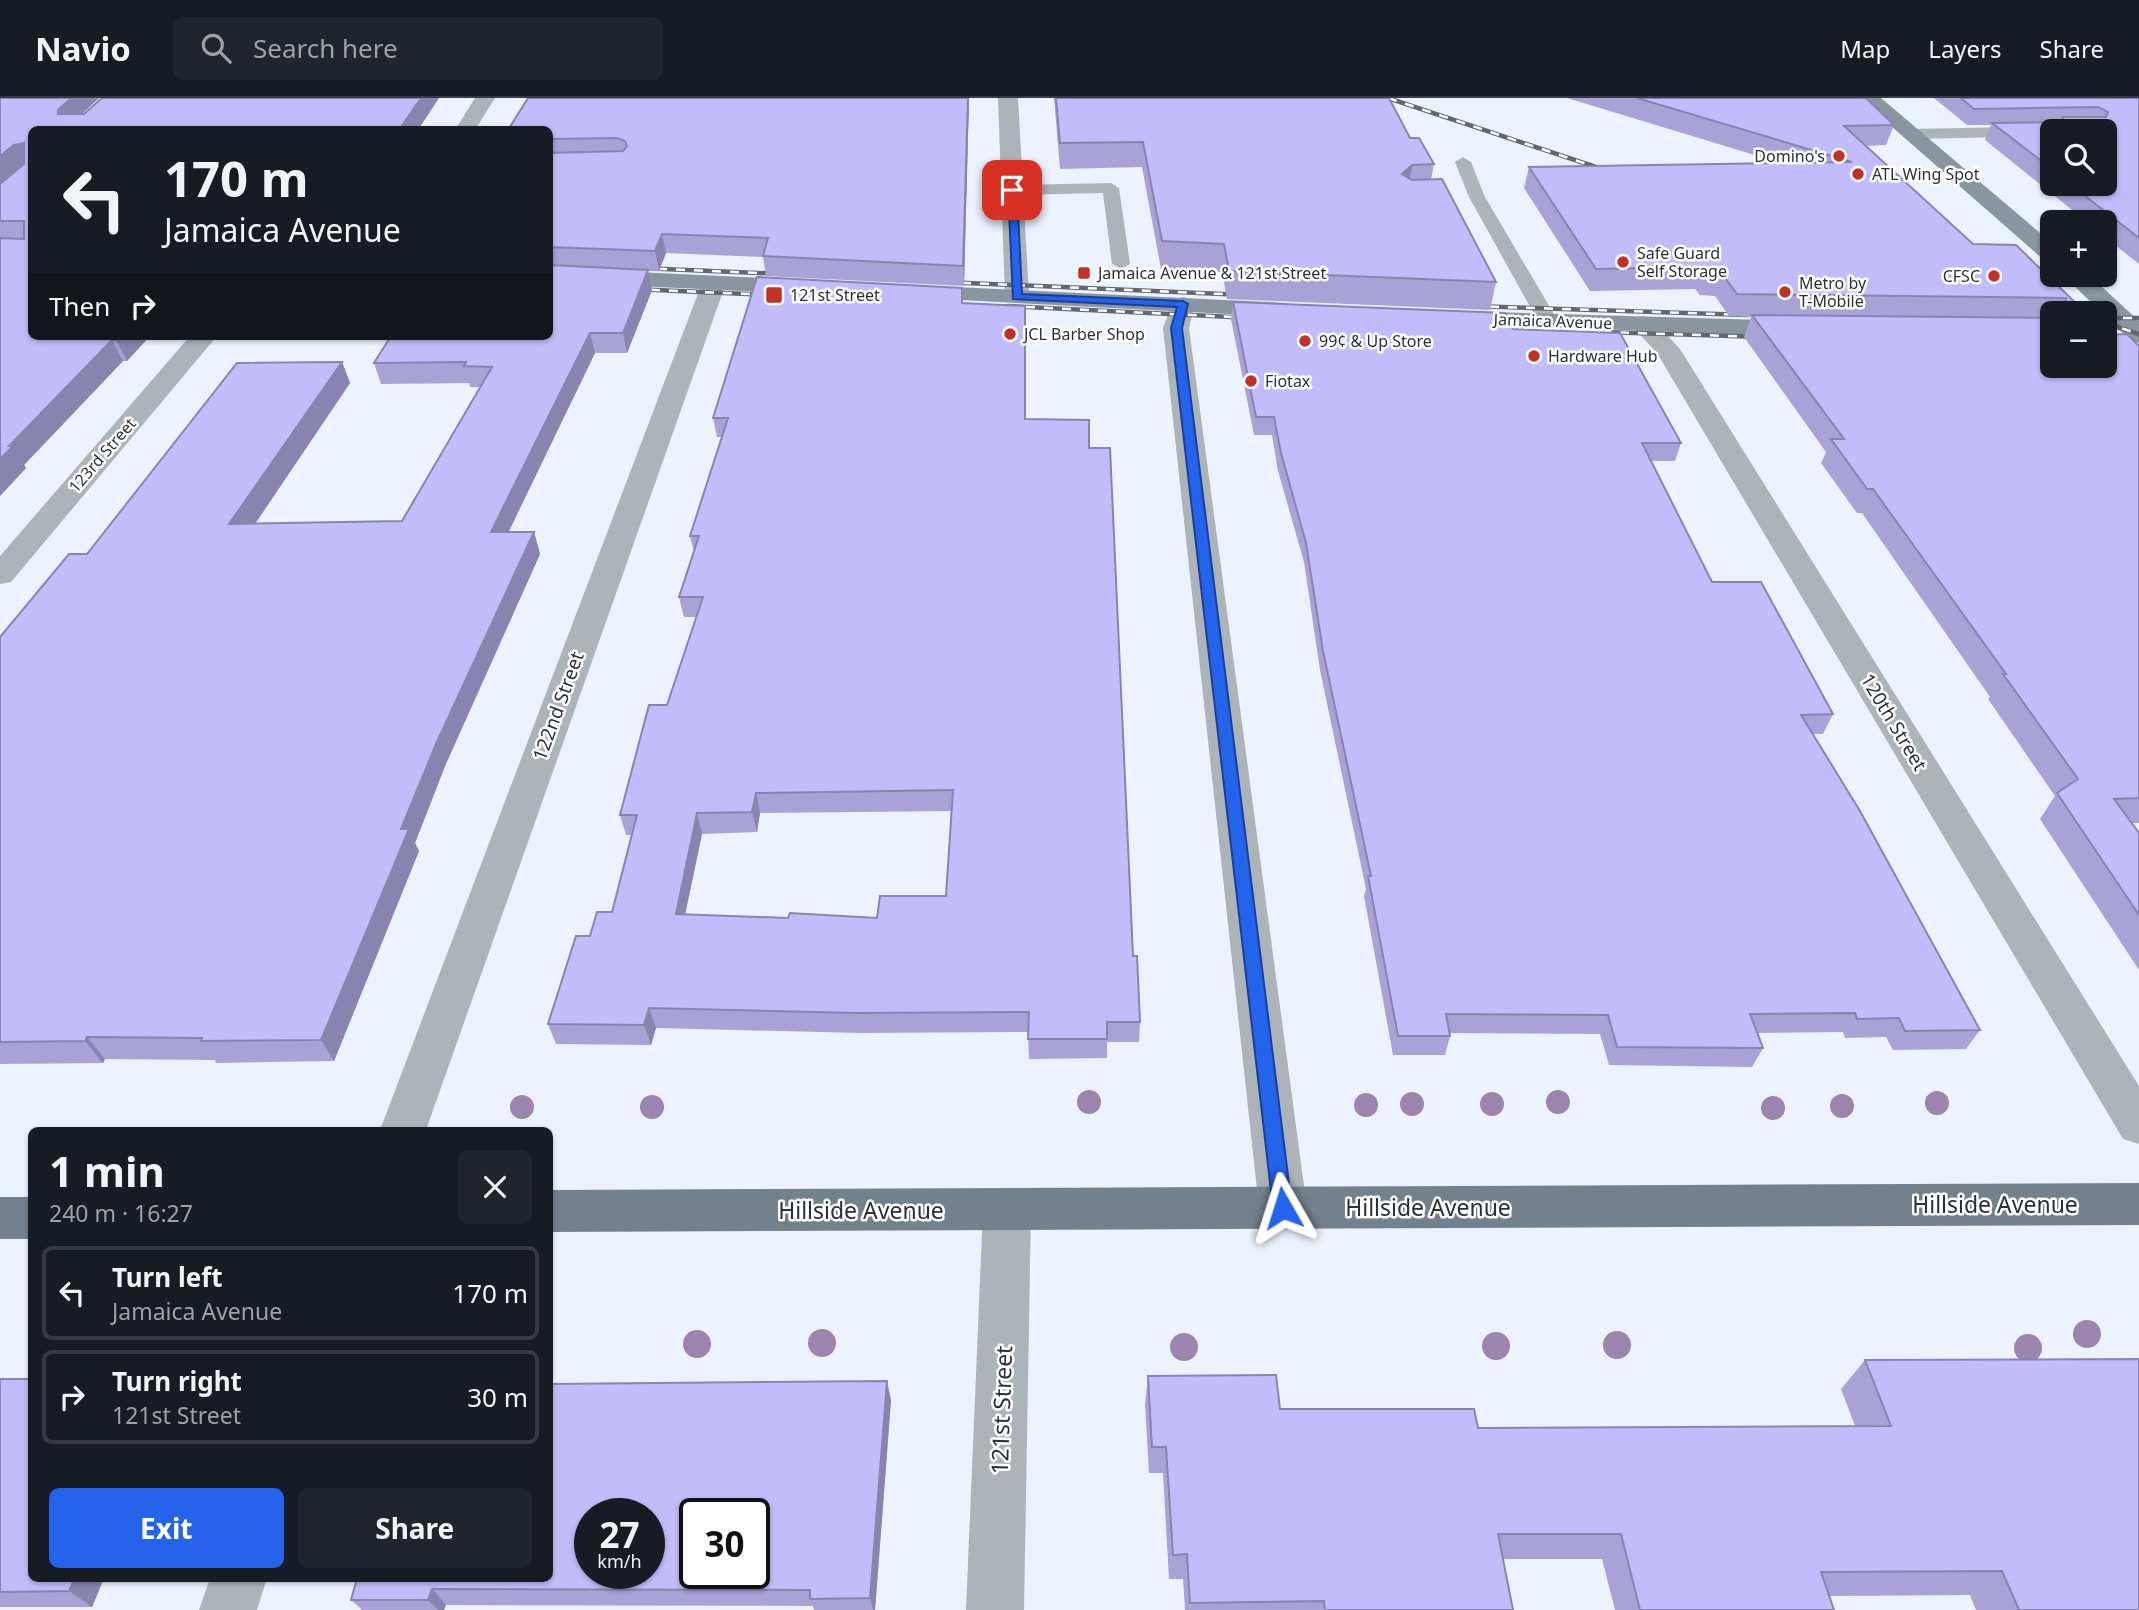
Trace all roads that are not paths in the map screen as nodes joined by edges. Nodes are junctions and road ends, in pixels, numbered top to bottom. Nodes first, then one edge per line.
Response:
1 (485, 98) edge
2 (1008, 98) edge
3 (1870, 98) edge
4 (468, 126) edge
5 (2040, 131) edge
6 (1912, 134) junction
7 (1463, 162) dead end
8 (1012, 190) junction
9 (2040, 245) edge
10 (1121, 264) dead end
11 (553, 275) edge
12 (714, 283) junction
13 (2088, 287) edge
14 (828, 288) edge
15 (882, 290) edge
16 (1017, 296) junction
17 (1183, 304) junction
18 (1307, 311) edge
19 (1432, 317) edge
20 (1548, 321) junction
21 (1643, 324) junction
22 (1825, 329) edge
23 (2117, 331) edge
24 (2137, 332) edge
25 (201, 340) edge
26 (0, 575) edge
27 (2139, 1125) edge
28 (404, 1127) edge
29 (2139, 1204) edge
30 (1283, 1208) junction
31 (1007, 1209) junction
32 (553, 1211) edge
33 (0, 1218) edge
34 (28, 1218) edge
35 (238, 1582) edge
36 (228, 1610) edge
37 (995, 1610) edge

1 - 4 street
2 - 8 street
3 - 6 main road
5 - 6 lane
6 - 9 main road
7 - 20 lane
8 - 10 lane
8 - 16 street
11 - 12 main road
12 - 14 main road
12 - 28 street, 122nd Street
13 - 24 main road
15 - 16 main road
16 - 17 main road
17 - 18 main road
17 - 30 street
19 - 20 main road, Jamaica Avenue
20 - 21 main road, Jamaica Avenue
21 - 22 main road, Jamaica Avenue
21 - 27 street, 120th Street
23 - 24 main road
25 - 26 street, 123rd Street
29 - 30 main road, Hillside Avenue
30 - 31 main road, Hillside Avenue
31 - 32 main road, Hillside Avenue
31 - 37 street, 121st Street
33 - 34 main road
35 - 36 street

